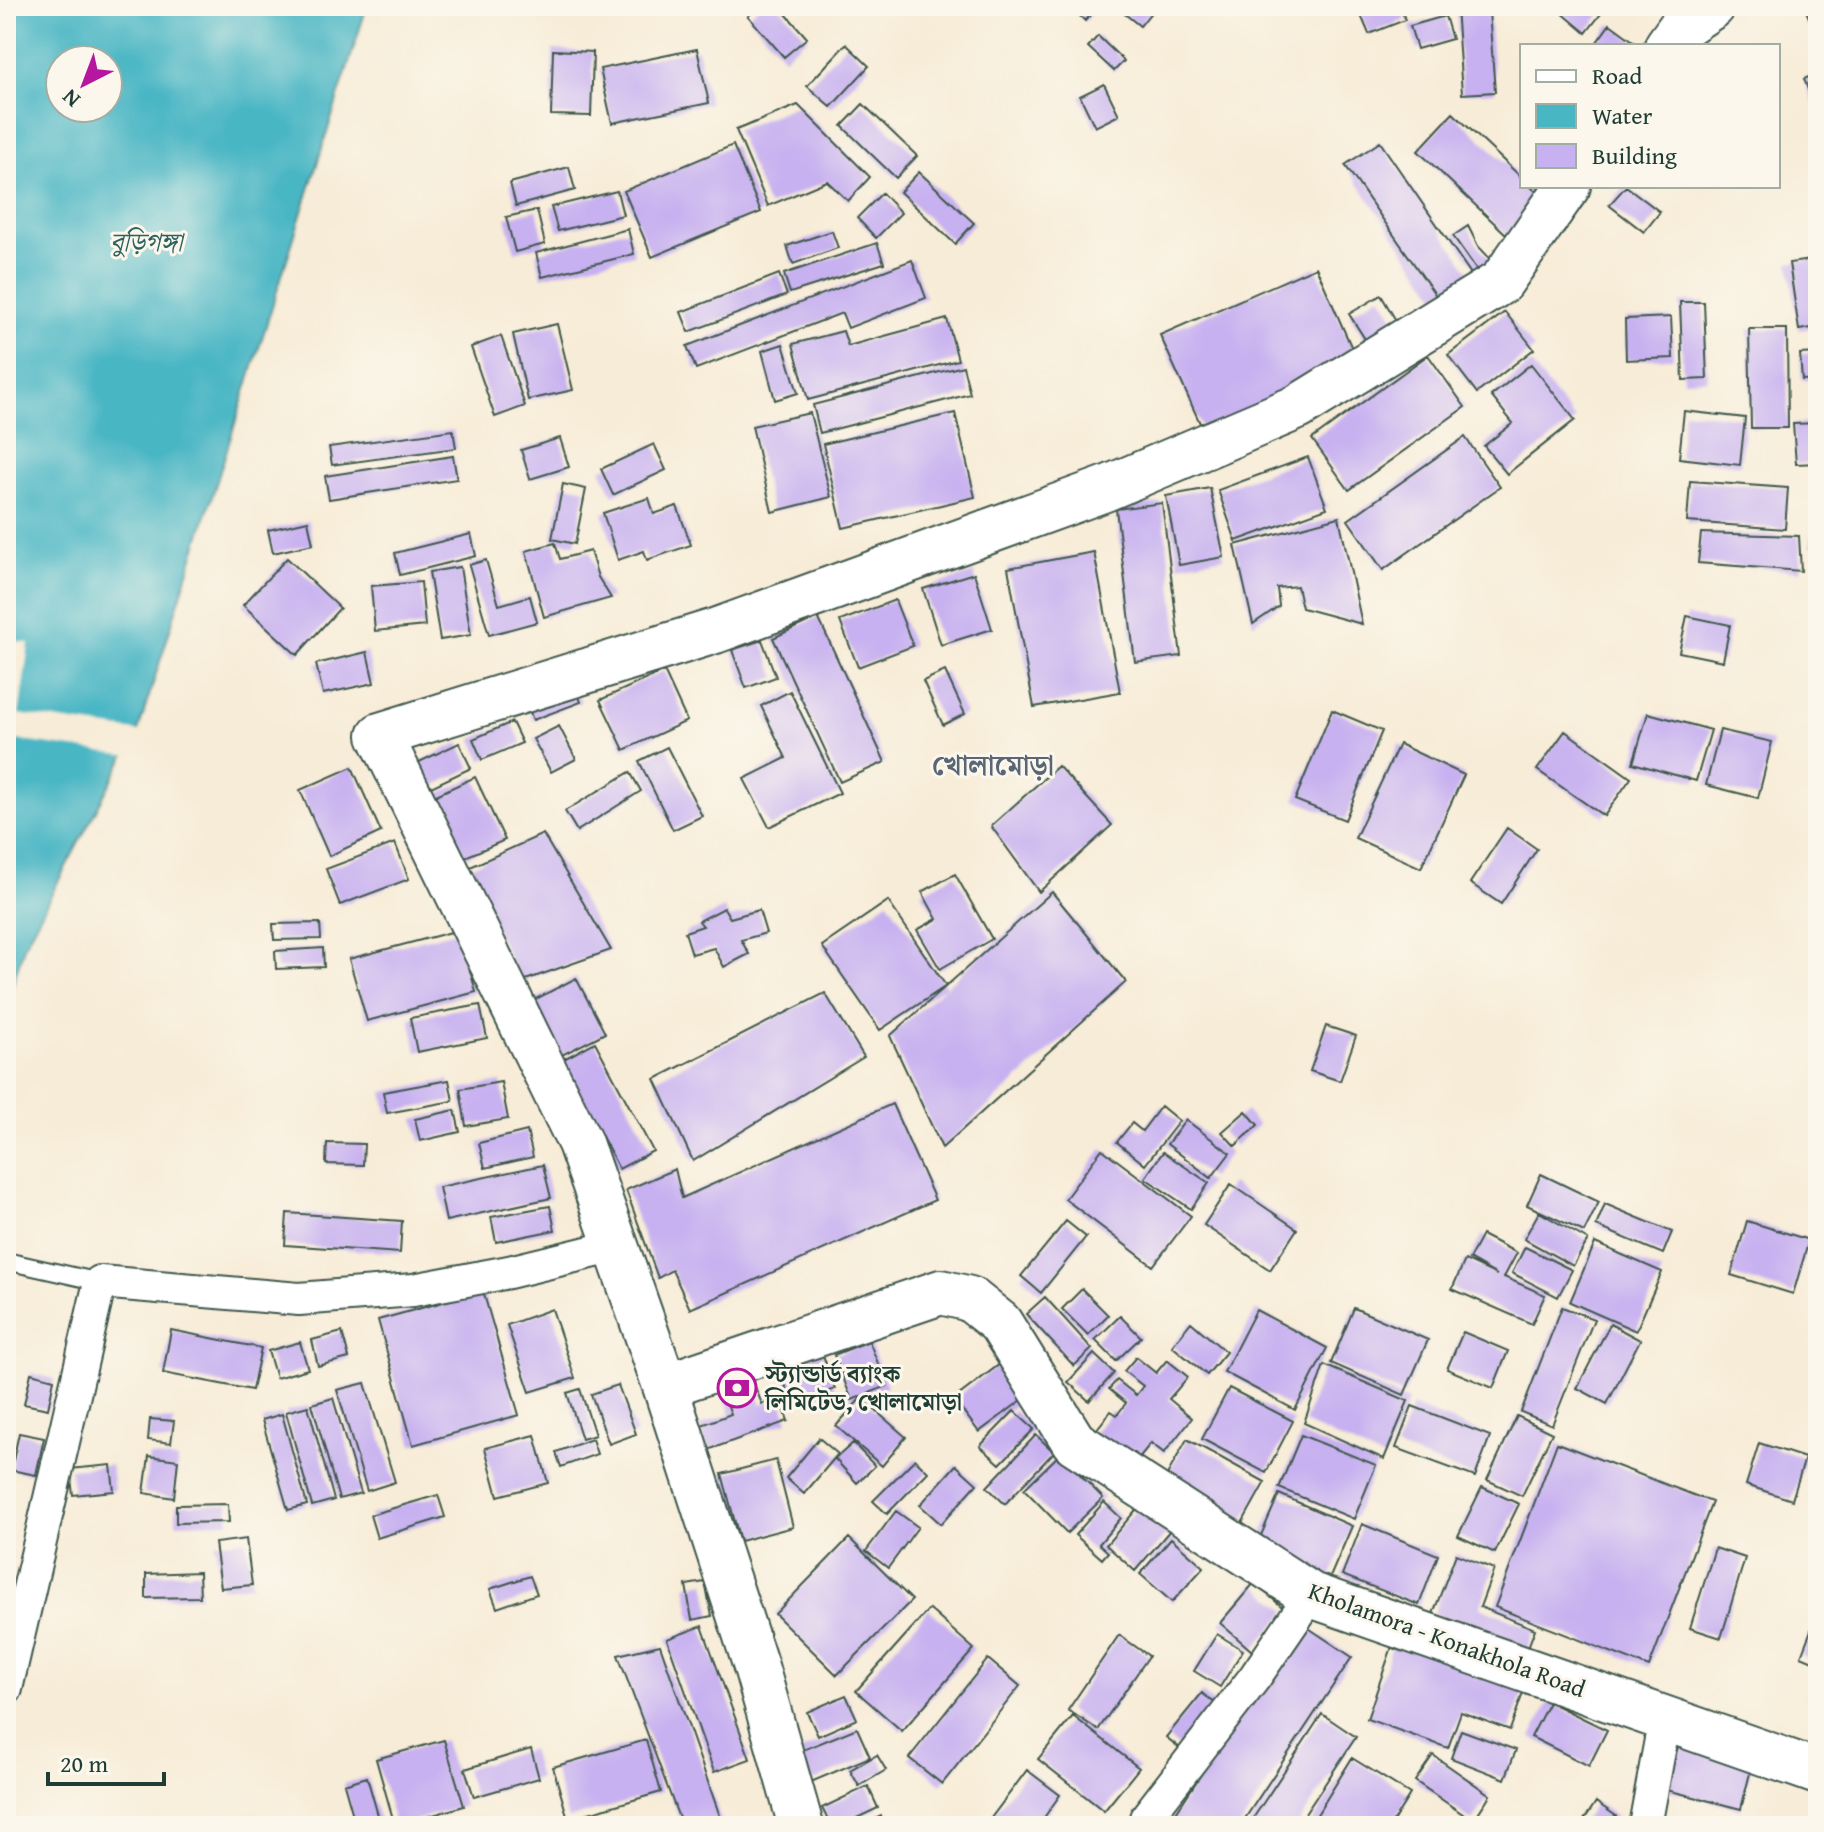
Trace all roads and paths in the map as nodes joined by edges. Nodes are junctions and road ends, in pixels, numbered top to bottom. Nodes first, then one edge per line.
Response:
1 (1713, 6) edge
2 (1668, 44) edge
3 (1567, 188) edge
4 (616, 1246) junction
5 (6, 1261) edge
6 (100, 1282) junction
7 (665, 1386) junction
8 (1311, 1595) junction
9 (6, 1689) edge
10 (1665, 1718) junction
11 (1818, 1772) edge
12 (801, 1826) edge
13 (1144, 1826) edge
14 (1645, 1826) edge

1 - 2 street
3 - 4 street
4 - 6 street
4 - 7 street
5 - 6 lane
6 - 9 street
7 - 8 street, Kholamora - Konakhola Road
7 - 12 street
8 - 10 street, Kholamora - Konakhola Road
8 - 13 street
10 - 11 street, Kholamora - Konakhola Road
10 - 14 street

